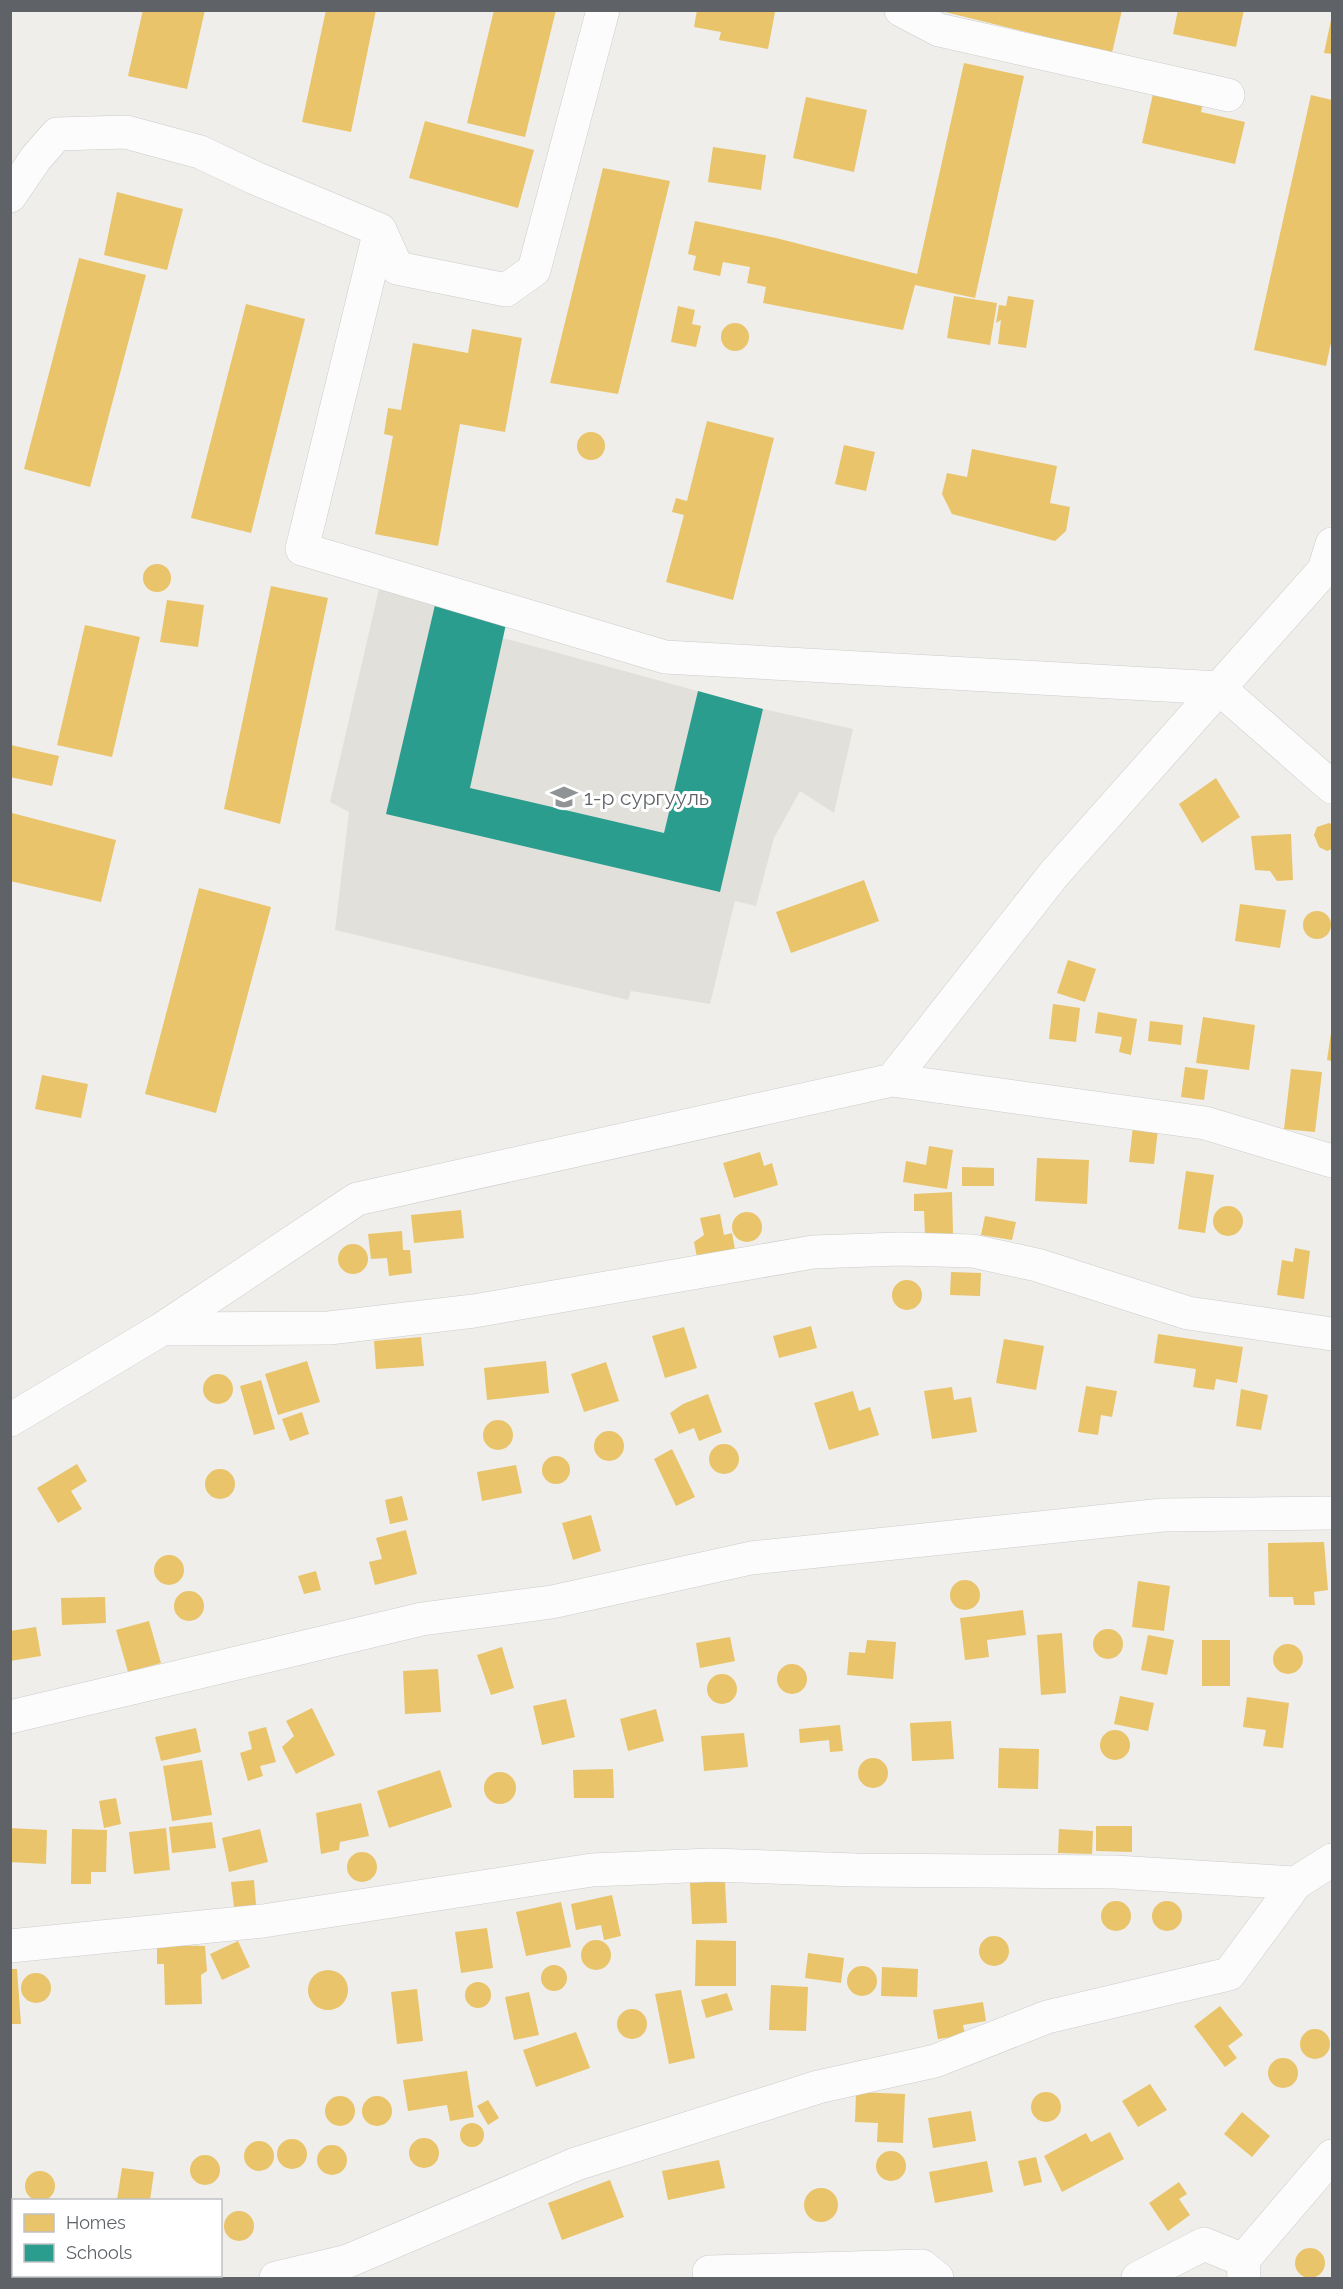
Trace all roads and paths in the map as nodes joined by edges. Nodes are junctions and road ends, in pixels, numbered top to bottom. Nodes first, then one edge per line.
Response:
1 (603, 10) edge
2 (903, 11) edge
3 (1228, 95) dead end
4 (10, 196) edge
5 (380, 230) junction
6 (1332, 544) edge
7 (1220, 688) junction
8 (1332, 787) edge
9 (892, 1080) junction
10 (1332, 1161) edge
11 (162, 1329) junction
12 (1332, 1334) edge
13 (10, 1420) edge
14 (1332, 1513) edge
15 (10, 1717) edge
16 (1332, 1860) edge
17 (1296, 1883) junction
18 (10, 1946) edge
19 (1332, 2156) edge
20 (1244, 2269) edge
21 (709, 2272) dead end
22 (276, 2278) edge
23 (938, 2278) edge
24 (1138, 2278) edge

1 - 5 street
2 - 3 street
4 - 5 street
5 - 7 street
6 - 7 street
7 - 8 street
7 - 9 street
9 - 10 street
9 - 11 street
11 - 12 street
11 - 13 street
14 - 15 street
16 - 17 street
17 - 18 street
17 - 22 street
19 - 20 street
20 - 24 street
21 - 23 street

